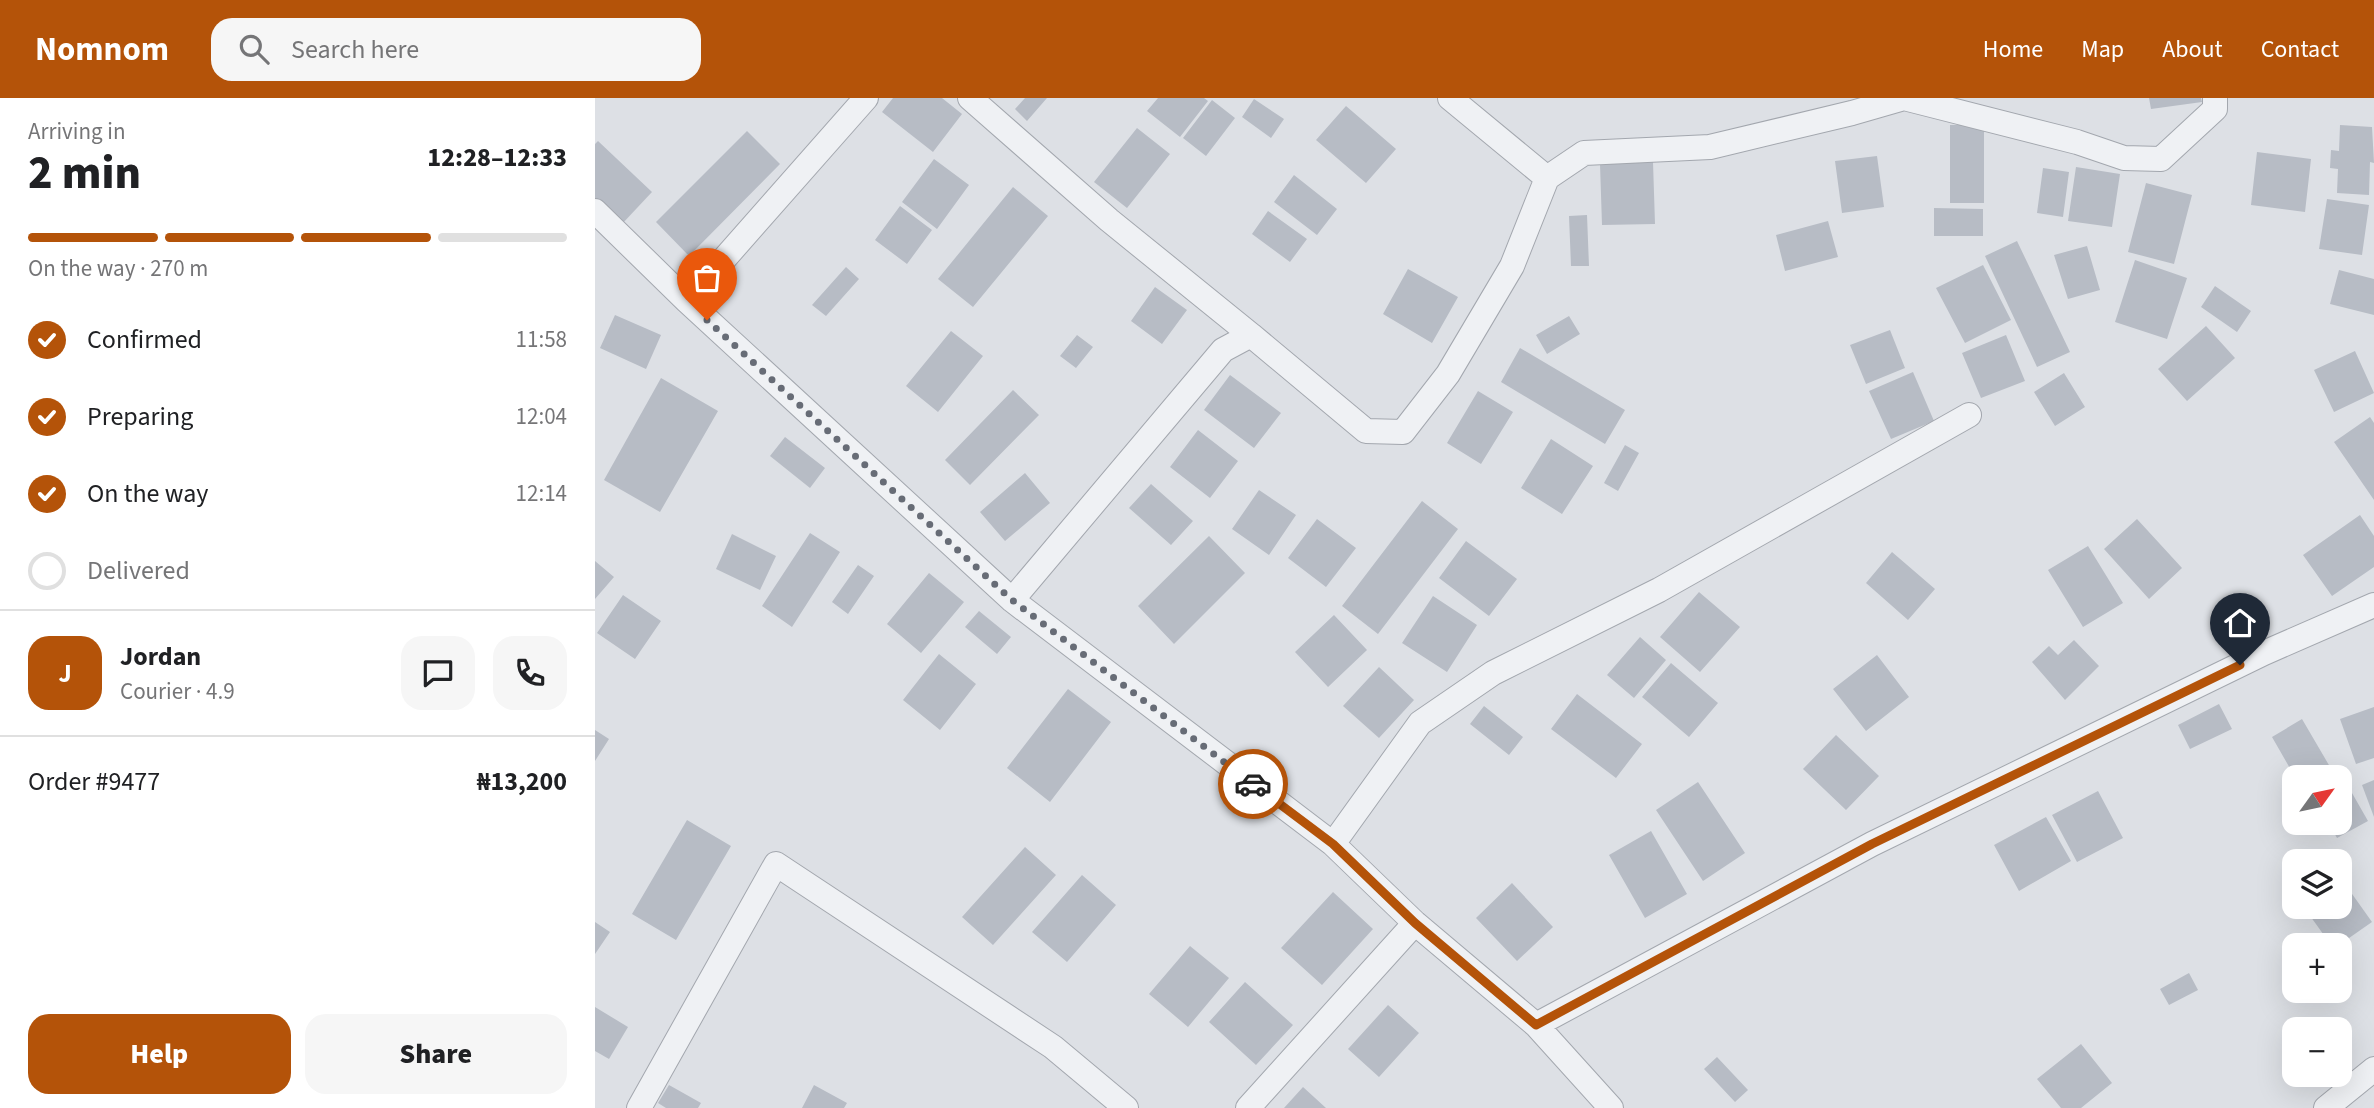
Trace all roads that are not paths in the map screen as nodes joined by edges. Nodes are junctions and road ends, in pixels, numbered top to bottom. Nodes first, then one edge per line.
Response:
1 (866, 98) edge
2 (970, 98) edge
3 (1450, 98) edge
4 (2215, 98) edge
5 (1547, 178) junction
6 (595, 211) edge
7 (687, 301) junction
8 (1251, 335) junction
9 (1969, 415) dead end
10 (1012, 600) junction
11 (2374, 605) edge
12 (1333, 844) junction
13 (1415, 923) junction
14 (1536, 1025) junction
15 (2374, 1069) edge
16 (639, 1108) edge
17 (1126, 1108) edge
18 (1248, 1108) edge
19 (1611, 1108) edge
20 (2326, 1108) edge

1 - 7 street
2 - 8 street
3 - 5 street
4 - 5 street
5 - 8 street
6 - 7 street
7 - 10 street
8 - 10 street
9 - 12 street
10 - 12 street
11 - 14 street
12 - 13 street
13 - 14 street
13 - 18 street
14 - 19 street
15 - 20 street
16 - 17 street

